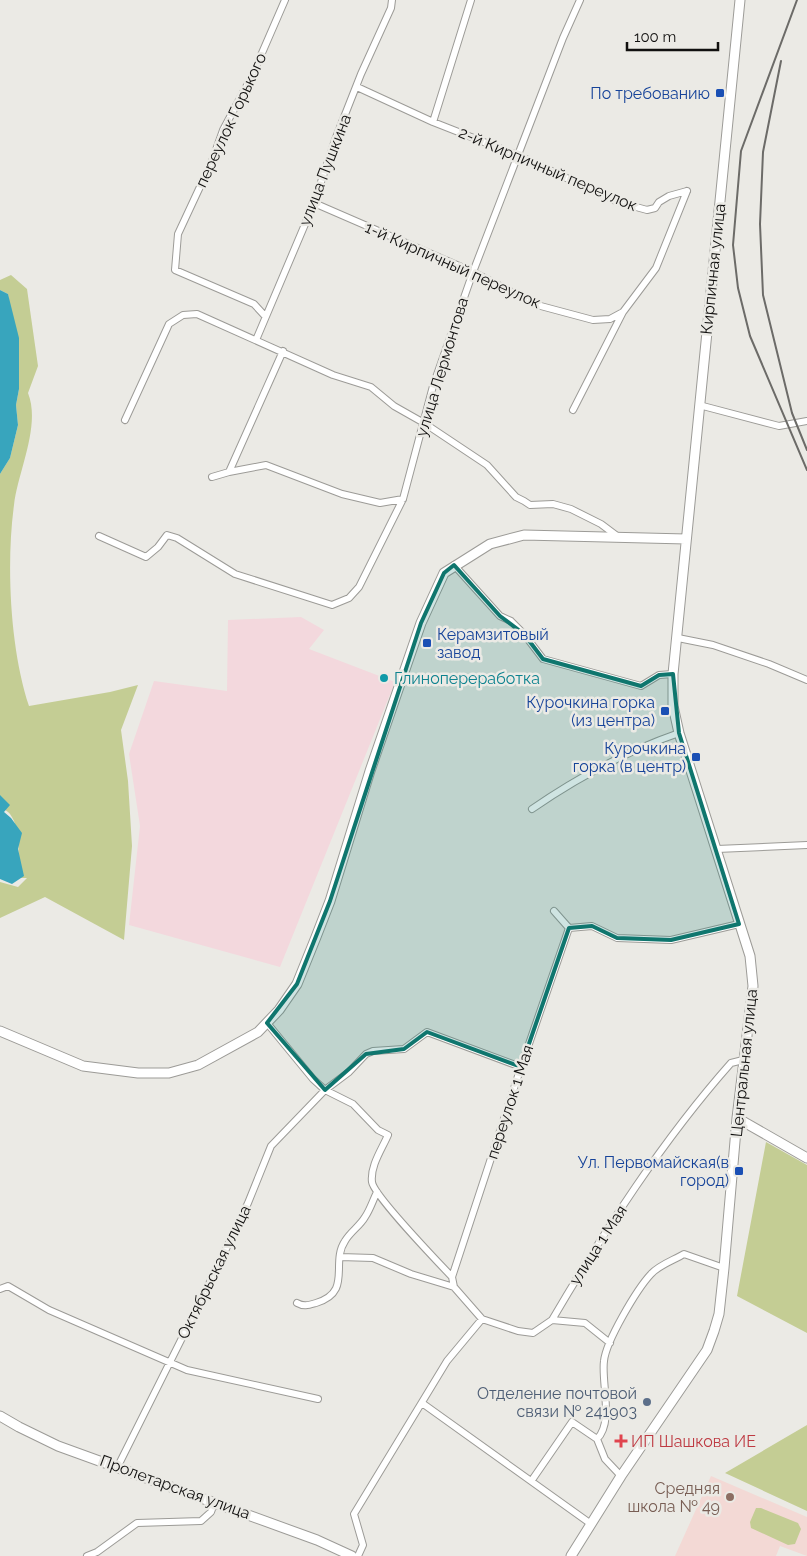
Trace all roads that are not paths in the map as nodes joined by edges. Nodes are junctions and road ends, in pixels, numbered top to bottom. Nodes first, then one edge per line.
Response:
1 (285, 0) edge
2 (392, 0) edge
3 (471, 0) edge
4 (580, 0) edge
5 (740, 0) edge
6 (357, 87) junction
7 (433, 122) junction
8 (517, 155) junction
9 (314, 203) junction
10 (473, 272) junction
11 (623, 312) junction
12 (265, 316) junction
13 (256, 340) junction
14 (283, 352) junction
15 (699, 405) junction
16 (573, 410) dead end
17 (125, 420) dead end
18 (807, 421) edge
19 (424, 423) junction
20 (229, 472) junction
21 (212, 477) dead end
22 (403, 499) junction
23 (100, 536) dead end
24 (617, 536) junction
25 (686, 539) junction
26 (454, 565) junction
27 (678, 638) junction
28 (673, 674) junction
29 (807, 680) edge
30 (679, 733) junction
31 (532, 808) dead end
32 (807, 846) edge
33 (716, 849) junction
34 (554, 911) dead end
35 (739, 924) junction
36 (570, 928) junction
37 (267, 1023) junction
38 (0, 1031) edge
39 (743, 1060) junction
40 (521, 1067) junction
41 (325, 1090) junction
42 (737, 1118) junction
43 (807, 1158) edge
44 (377, 1192) junction
45 (340, 1257) junction
46 (724, 1268) junction
47 (452, 1277) junction
48 (454, 1287) junction
49 (0, 1289) edge
50 (297, 1303) dead end
51 (482, 1319) junction
52 (552, 1320) junction
53 (610, 1343) junction
54 (170, 1362) junction
55 (318, 1399) dead end
56 (422, 1403) junction
57 (0, 1416) edge
58 (597, 1439) junction
59 (118, 1466) junction
60 (621, 1476) junction
61 (532, 1480) junction
62 (215, 1502) junction
63 (591, 1524) junction
64 (87, 1556) edge
65 (352, 1556) edge
66 (358, 1556) edge
67 (571, 1556) edge

1 - 12 street, переулок Горького
2 - 6 street, улица Пушкина
3 - 7 street
4 - 8 street, улица Лермонтова
5 - 15 street, Кирпичная улица
6 - 7 street, 2-й Кирпичный переулок
6 - 9 street, улица Пушкина
7 - 8 street, 2-й Кирпичный переулок
8 - 10 street, улица Лермонтова
8 - 11 street, 2-й Кирпичный переулок
9 - 10 street, 1-й Кирпичный переулок
9 - 12 street, улица Пушкина
10 - 11 street, 1-й Кирпичный переулок
10 - 19 street, улица Лермонтова
11 - 16 street
12 - 13 street, улица Пушкина
13 - 14 street
13 - 17 street
14 - 19 street
14 - 20 street
15 - 18 street
15 - 25 street, Кирпичная улица
19 - 22 street, улица Лермонтова
19 - 24 street
20 - 21 street
20 - 22 street
22 - 23 street, улица Лермонтова
24 - 25 street
24 - 26 street
25 - 27 street, Центральная улица
26 - 28 street
26 - 37 street
27 - 28 street, Центральная улица
27 - 29 street
28 - 30 street, Центральная улица
30 - 31 street
30 - 33 street, Центральная улица
32 - 33 street
33 - 35 street, Центральная улица
34 - 36 street
35 - 36 street
35 - 39 street, Центральная улица
36 - 40 street, переулок 1 Мая
37 - 38 street
37 - 41 street
39 - 42 street, Центральная улица
39 - 52 street, улица 1 Мая
40 - 41 street, Октябрьская улица
40 - 47 street, переулок 1 Мая
41 - 44 street
41 - 54 street, Октябрьская улица
42 - 43 street
42 - 46 street, Центральная улица
44 - 45 street
44 - 47 street
45 - 48 street
45 - 50 street
46 - 53 street
46 - 60 street, Центральная улица
47 - 48 street
48 - 51 street
49 - 54 street
51 - 52 street
51 - 56 street
52 - 53 street
53 - 58 street
54 - 55 street
54 - 59 street, Октябрьская улица
56 - 61 street
56 - 66 street
57 - 59 street, Пролетарская улица
58 - 60 street
58 - 61 street
59 - 62 street, Пролетарская улица
60 - 63 street, Центральная улица
61 - 63 street
62 - 64 street
62 - 65 street, Пролетарская улица
63 - 67 street, Центральная улица

